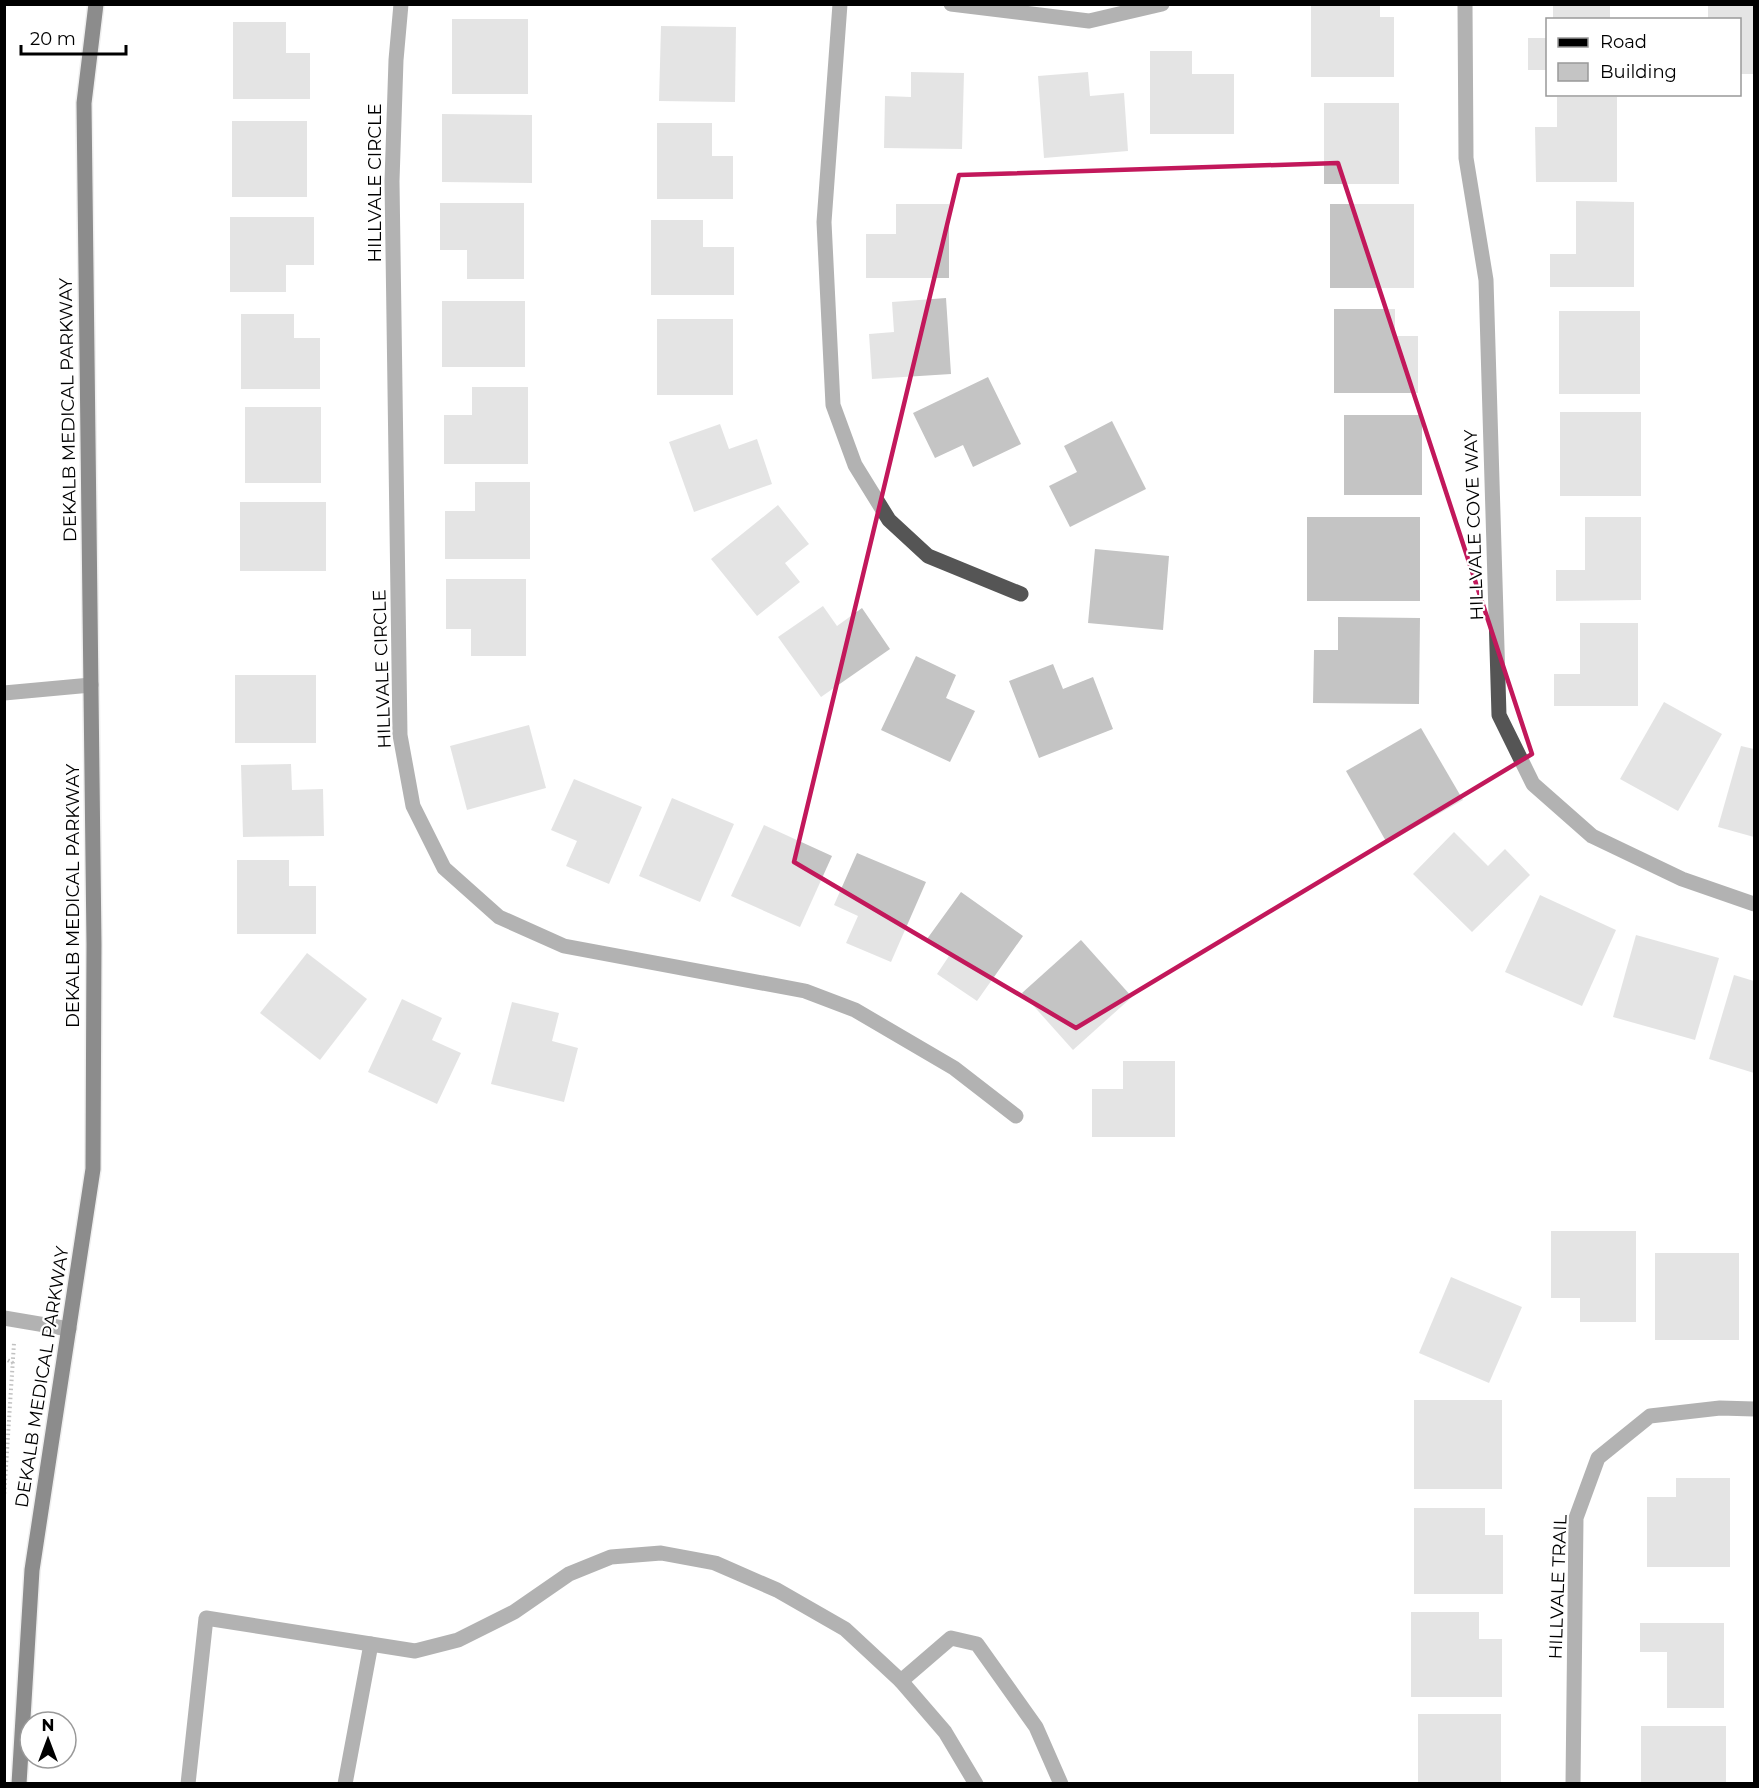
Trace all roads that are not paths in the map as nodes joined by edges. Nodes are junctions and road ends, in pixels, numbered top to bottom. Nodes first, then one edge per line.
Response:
1 (96, 4) edge
2 (401, 4) edge
3 (840, 4) edge
4 (951, 4) edge
5 (1162, 4) edge
6 (1465, 4) edge
7 (1021, 594) dead end
8 (91, 685) junction
9 (4, 693) edge
10 (1755, 904) edge
11 (1016, 1116) dead end
12 (4, 1318) edge
13 (69, 1329) junction
14 (1755, 1409) edge
15 (371, 1644) junction
16 (901, 1681) junction
17 (19, 1784) edge
18 (188, 1784) edge
19 (345, 1784) edge
20 (976, 1784) edge
21 (1061, 1784) edge
22 (1573, 1784) edge

1 - 8 main road, DEKALB MEDICAL PARKWAY
2 - 11 street, HILLVALE CIRCLE
3 - 7 street
4 - 5 street
6 - 10 street, HILLVALE COVE WAY
8 - 9 street
8 - 13 main road, DEKALB MEDICAL PARKWAY
12 - 13 street
13 - 17 main road, DEKALB MEDICAL PARKWAY
14 - 22 street, HILLVALE TRAIL
15 - 16 street
15 - 18 street
15 - 19 street
16 - 20 street
16 - 21 street

